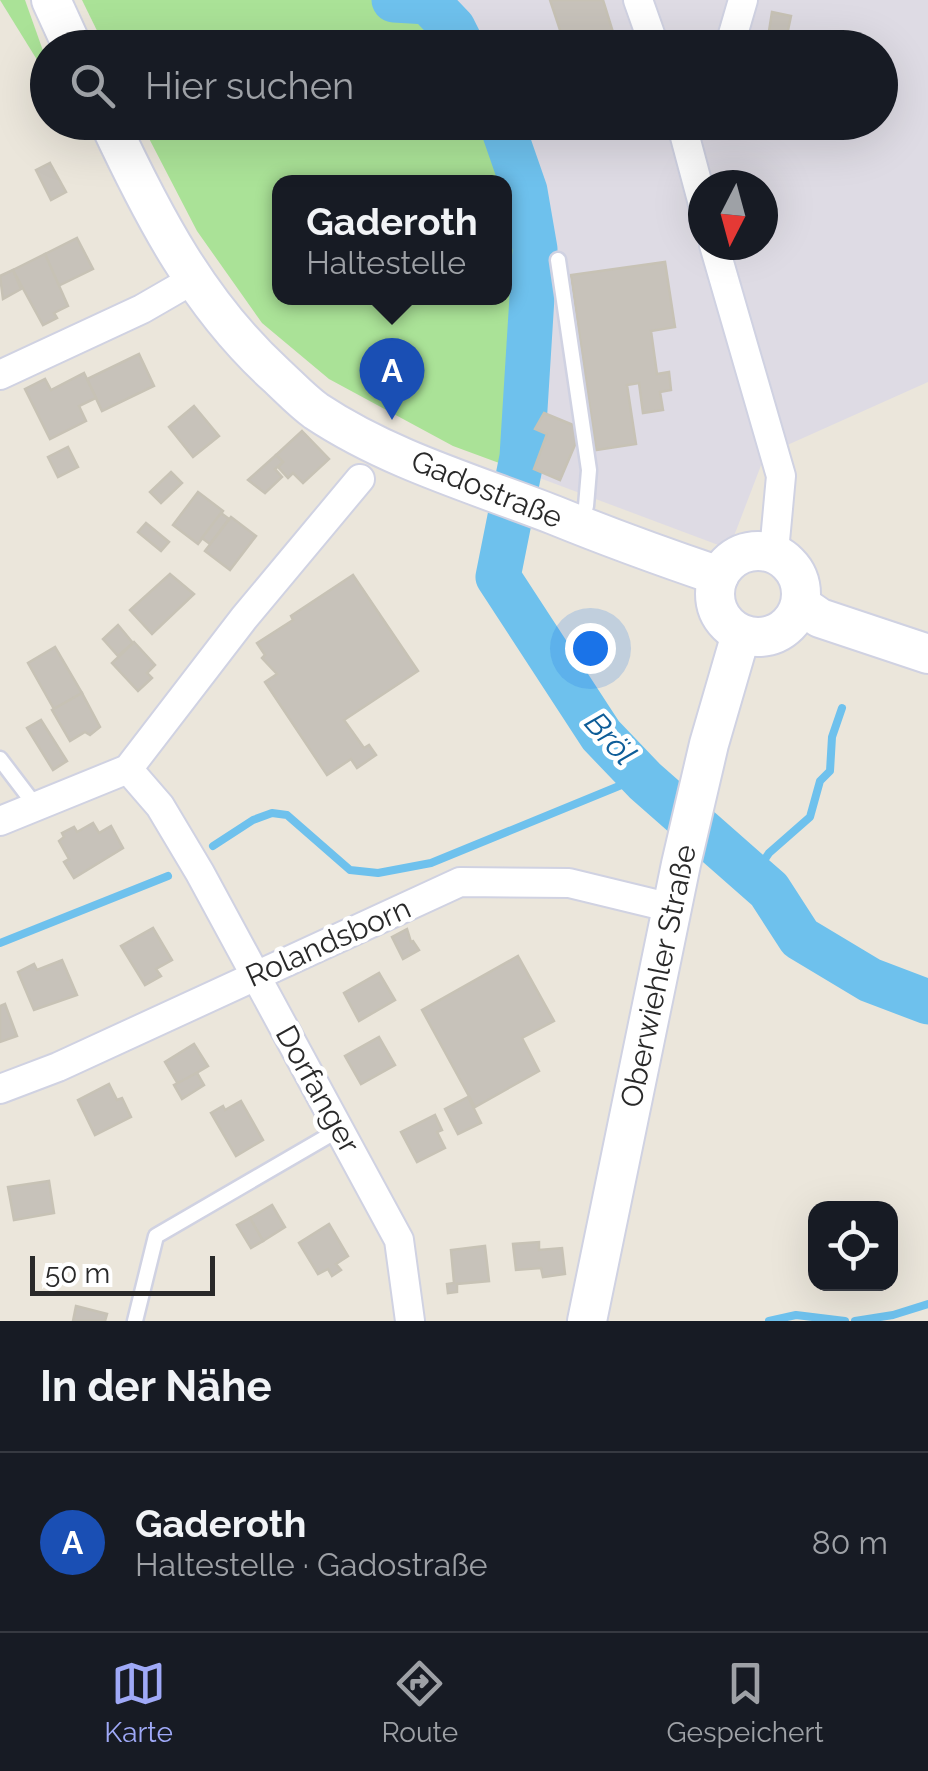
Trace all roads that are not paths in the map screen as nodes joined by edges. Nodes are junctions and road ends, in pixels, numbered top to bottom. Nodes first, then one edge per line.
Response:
1 (51, 0) edge
2 (638, 0) edge
3 (743, 0) edge
4 (65, 30) edge
5 (649, 30) edge
6 (734, 30) edge
7 (118, 140) edge
8 (686, 140) edge
9 (694, 170) edge
10 (558, 260) dead end
11 (718, 260) edge
12 (194, 280) junction
13 (0, 375) edge
14 (360, 479) dead end
15 (567, 521) junction
16 (770, 552) junction
17 (719, 576) junction
18 (801, 605) junction
19 (741, 634) junction
20 (928, 654) edge
21 (0, 760) edge
22 (128, 770) junction
23 (35, 804) junction
24 (0, 820) edge
25 (672, 908) junction
26 (255, 974) junction
27 (0, 1089) edge
28 (340, 1129) junction
29 (135, 1321) edge
30 (410, 1321) edge
31 (586, 1321) edge

1 - 4 main road
2 - 5 street
3 - 6 street
7 - 12 main road, Gadostraße
8 - 9 street
10 - 15 lane
11 - 16 street
12 - 13 street
12 - 15 main road, Gadostraße
14 - 22 street
15 - 17 main road, Gadostraße
16 - 17 main road
16 - 18 main road
17 - 19 main road
18 - 19 main road
18 - 20 main road
19 - 25 main road, Oberwiehler Straße
21 - 23 lane
22 - 23 street
22 - 26 street, Dorfanger
23 - 24 street
25 - 26 street, Rolandsborn
25 - 31 main road, Oberwiehler Straße
26 - 27 street, Rolandsborn
26 - 28 street, Dorfanger
28 - 29 lane
28 - 30 street, Dorfanger

